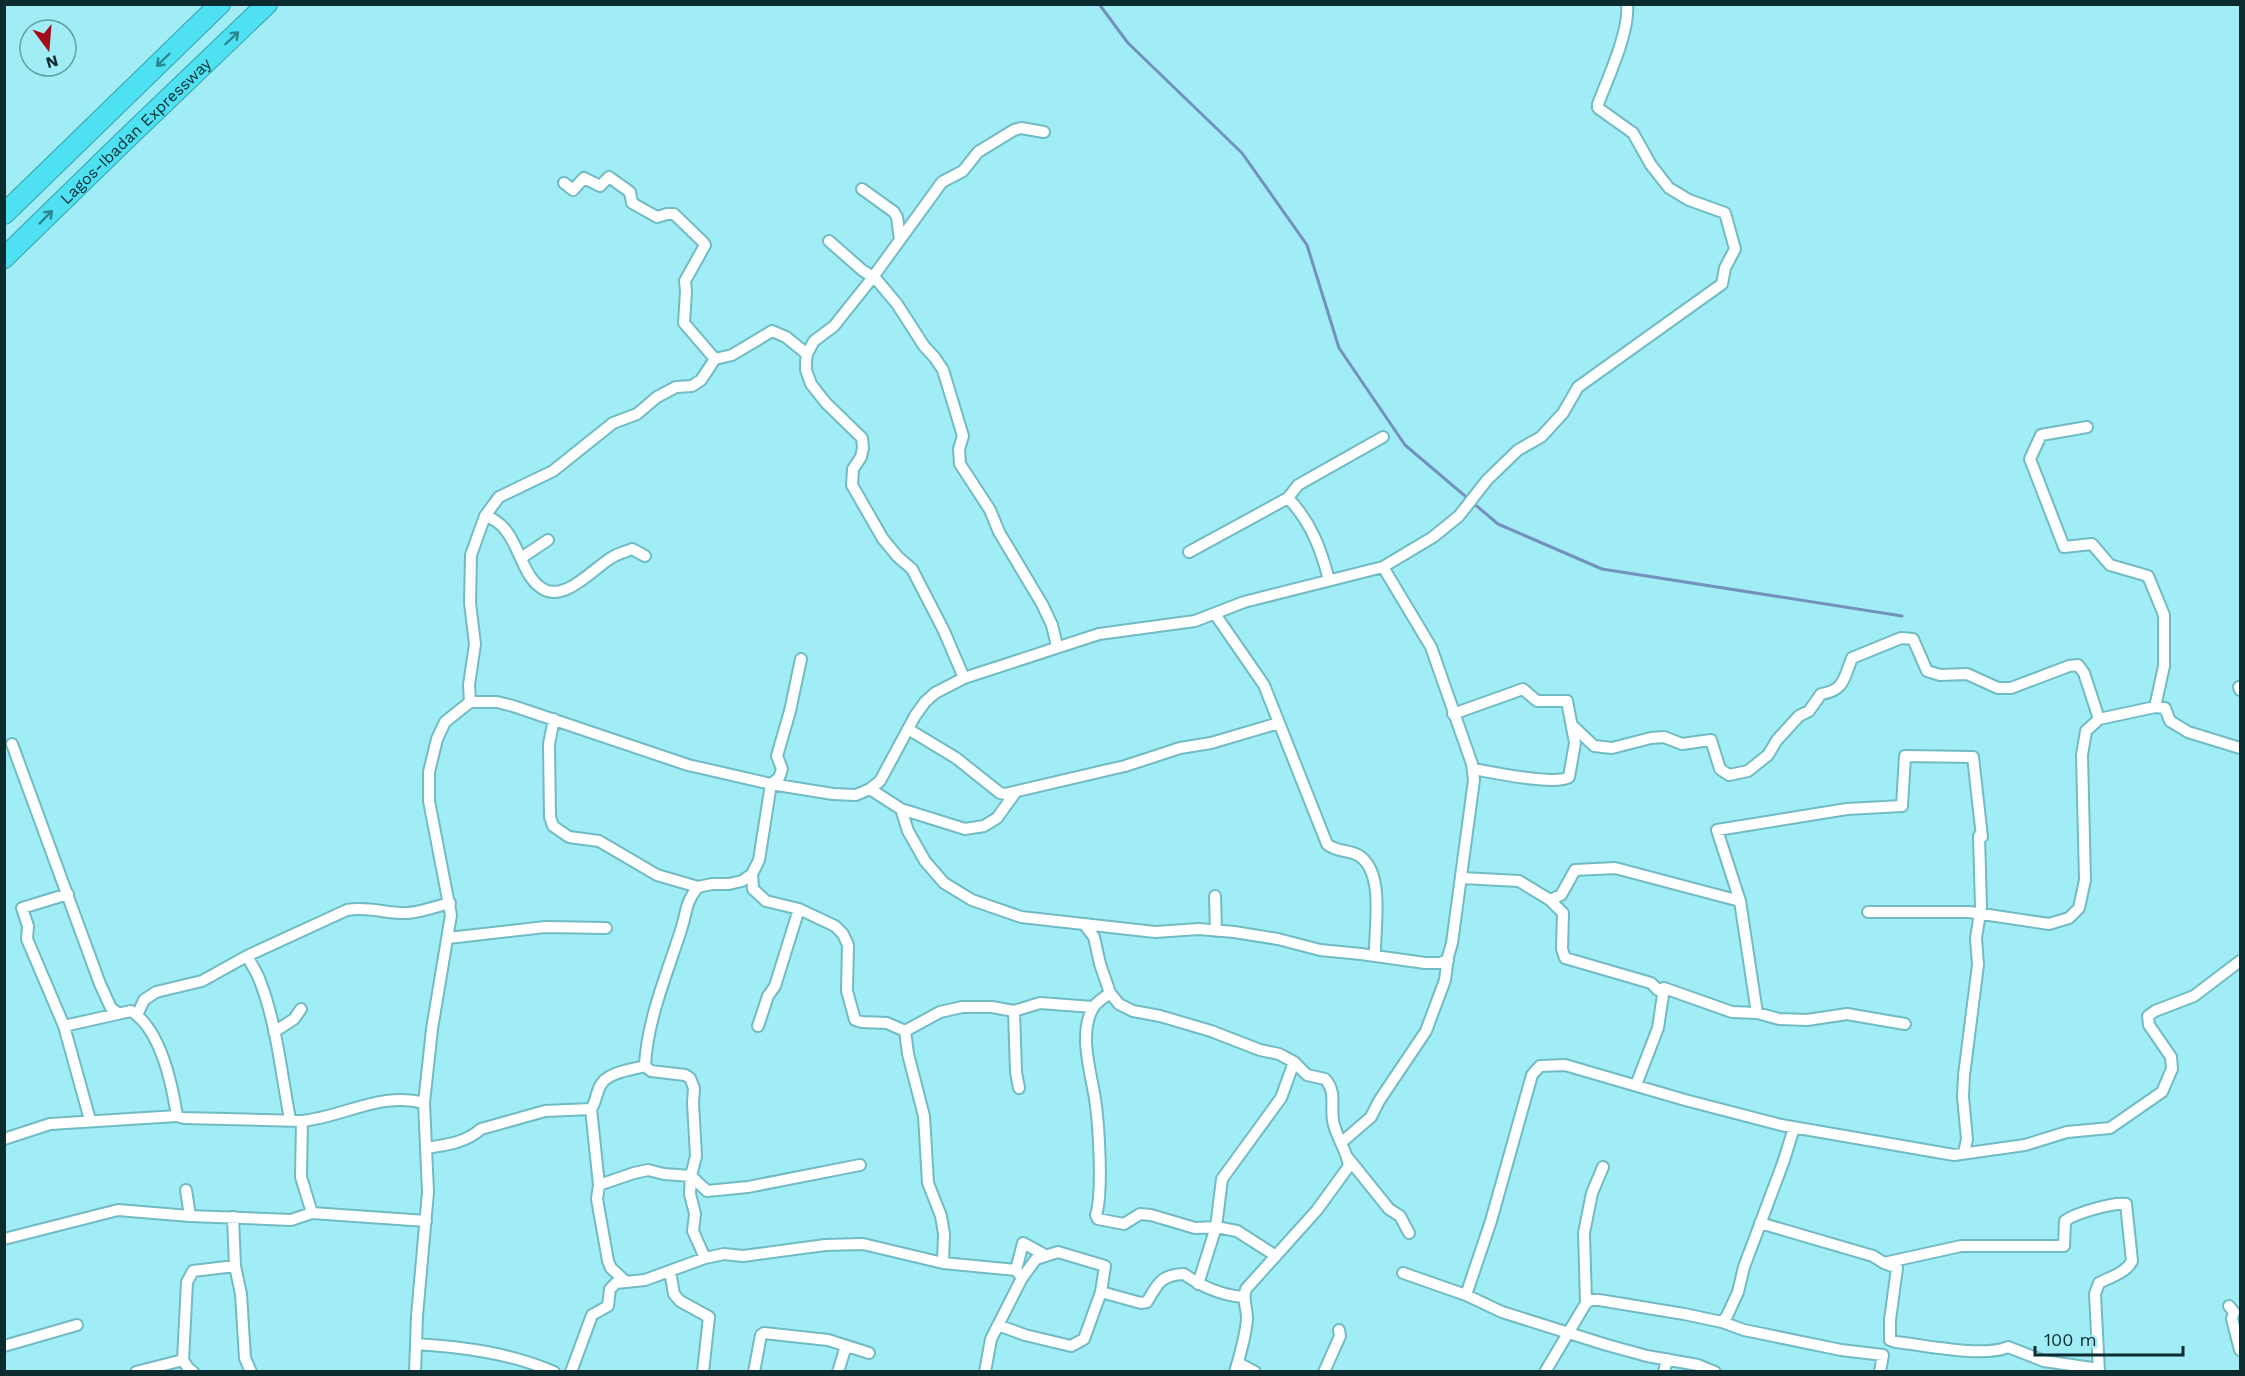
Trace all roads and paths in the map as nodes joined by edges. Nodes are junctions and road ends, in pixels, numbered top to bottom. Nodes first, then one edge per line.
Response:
1 (220, 4) edge
2 (267, 4) edge
3 (1627, 4) edge
4 (1044, 132) dead end
5 (564, 183) dead end
6 (862, 189) dead end
7 (4, 214) edge
8 (900, 240) junction
9 (829, 241) dead end
10 (4, 258) edge
11 (873, 277) junction
12 (807, 354) junction
13 (715, 359) junction
14 (2087, 427) dead end
15 (1383, 437) dead end
16 (1288, 498) junction
17 (485, 516) junction
18 (548, 540) dead end
19 (1189, 552) dead end
20 (645, 556) dead end
21 (521, 558) junction
22 (1383, 567) junction
23 (1329, 580) junction
24 (1215, 614) junction
25 (1057, 646) junction
26 (801, 659) dead end
27 (964, 678) junction
28 (470, 702) junction
29 (2155, 707) junction
30 (1453, 714) junction
31 (2099, 718) junction
32 (554, 719) junction
33 (1279, 723) junction
34 (1573, 726) junction
35 (908, 729) junction
36 (12, 744) dead end
37 (2241, 748) edge
38 (1473, 769) junction
39 (771, 784) junction
40 (870, 789) junction
41 (1015, 793) junction
42 (901, 809) junction
43 (752, 874) junction
44 (1462, 878) junction
45 (698, 887) junction
46 (68, 894) junction
47 (1215, 896) dead end
48 (1550, 900) junction
49 (1740, 901) junction
50 (450, 903) junction
51 (799, 909) junction
52 (1868, 912) dead end
53 (1979, 914) junction
54 (1084, 924) junction
55 (606, 928) dead end
56 (1216, 931) junction
57 (448, 938) junction
58 (1374, 940) junction
59 (1360, 954) junction
60 (247, 956) junction
61 (1376, 956) junction
62 (1448, 960) junction
63 (2241, 961) edge
64 (1664, 988) junction
65 (1110, 993) junction
66 (1093, 1007) junction
67 (301, 1009) dead end
68 (1014, 1011) junction
69 (118, 1013) junction
70 (1757, 1013) junction
71 (137, 1014) junction
72 (1905, 1024) dead end
73 (64, 1026) junction
74 (758, 1026) dead end
75 (905, 1031) junction
76 (274, 1032) junction
77 (1294, 1062) junction
78 (645, 1066) junction
79 (1636, 1085) junction
80 (1019, 1088) dead end
81 (424, 1103) junction
82 (591, 1109) junction
83 (177, 1116) junction
84 (90, 1120) junction
85 (296, 1120) junction
86 (1794, 1128) junction
87 (4, 1139) edge
88 (1967, 1139) junction
89 (1342, 1142) junction
90 (426, 1148) junction
91 (1978, 1152) junction
92 (1964, 1153) junction
93 (1348, 1158) junction
94 (860, 1165) dead end
95 (1603, 1167) dead end
96 (691, 1176) junction
97 (598, 1185) junction
98 (186, 1191) dead end
99 (312, 1213) junction
100 (190, 1216) junction
101 (233, 1217) junction
102 (426, 1221) junction
103 (1760, 1223) junction
104 (1216, 1227) junction
105 (1409, 1233) dead end
106 (4, 1239) edge
107 (1045, 1255) junction
108 (1275, 1256) junction
109 (705, 1258) junction
110 (943, 1263) junction
111 (1884, 1263) junction
112 (235, 1266) junction
113 (670, 1271) junction
114 (1403, 1273) dead end
115 (1019, 1274) junction
116 (625, 1281) junction
117 (1198, 1284) junction
118 (1101, 1292) junction
119 (1466, 1295) junction
120 (1243, 1297) junction
121 (1587, 1298) junction
122 (2229, 1306) dead end
123 (1722, 1322) junction
124 (77, 1325) dead end
125 (998, 1325) junction
126 (1339, 1330) dead end
127 (1568, 1333) junction
128 (416, 1344) junction
129 (4, 1346) edge
130 (846, 1346) junction
131 (2241, 1350) edge
132 (869, 1353) dead end
133 (1666, 1359) junction
134 (183, 1360) junction
135 (1236, 1367) edge
136 (2099, 1370) edge
137 (136, 1371) edge
138 (193, 1371) edge
139 (251, 1371) edge
140 (415, 1371) edge
141 (554, 1371) edge
142 (571, 1371) edge
143 (703, 1371) edge
144 (754, 1371) edge
145 (838, 1371) edge
146 (985, 1371) edge
147 (1254, 1371) edge
148 (1324, 1371) edge
149 (1545, 1371) edge
150 (1664, 1371) edge
151 (1715, 1371) edge
152 (1880, 1371) edge

1 -> 7 highway, Lagos-Ibadan Expressway
10 -> 2 highway, Lagos-Ibadan Expressway
3 - 22 street
4 - 8 street
5 - 13 street
6 - 8 street
8 - 11 street
9 - 11 street
11 - 12 street
11 - 25 street
12 - 13 street
12 - 27 street
13 - 17 street
14 - 29 street
15 - 16 street
16 - 19 street
16 - 23 street
17 - 21 street
17 - 28 street
18 - 21 street
20 - 21 street
22 - 23 street
22 - 30 street
23 - 24 street
24 - 25 street
24 - 33 street
25 - 27 street
26 - 39 street
27 - 35 street
28 - 32 street
28 - 50 street
29 - 31 street
29 - 37 street
30 - 34 street
30 - 38 street
31 - 34 street
31 - 53 street
32 - 39 street
32 - 45 street
33 - 41 street
33 - 58 street
34 - 38 street
35 - 40 street
35 - 41 street
36 - 46 street
38 - 44 street
39 - 40 street
39 - 43 street
40 - 42 street
41 - 42 street
42 - 54 street
43 - 45 street
43 - 51 street
44 - 48 street
44 - 62 street
45 - 78 street
46 - 69 street
46 - 73 street
47 - 56 street
48 - 49 street
48 - 64 street
49 - 53 street
49 - 70 street
50 - 57 street
50 - 60 street
51 - 74 street
51 - 75 street
52 - 53 street
53 - 88 street
54 - 56 street
54 - 65 street
55 - 57 street
56 - 59 street
57 - 81 street
58 - 59 street
58 - 61 street
59 - 61 street
60 - 71 street
60 - 76 street
61 - 62 street
62 - 89 street
63 - 91 street
64 - 70 street
64 - 79 street
65 - 66 street
65 - 77 street
66 - 68 street
66 - 104 street
67 - 76 street
68 - 75 street
68 - 80 street
69 - 71 street
69 - 73 street
70 - 72 street
71 - 83 street
73 - 84 street
75 - 110 street
76 - 85 street
77 - 89 street
77 - 104 street
78 - 82 street
78 - 96 street
79 - 86 street
79 - 119 street
81 - 85 street
81 - 90 street
82 - 90 street
82 - 97 street
83 - 84 street
83 - 85 street
84 - 87 street
85 - 99 street
86 - 92 street
86 - 103 street
88 - 91 street
88 - 92 street
89 - 93 street
90 - 102 street
91 - 92 street
93 - 105 street
93 - 108 street
94 - 96 street
95 - 121 street
96 - 97 street
96 - 109 street
97 - 116 street
98 - 100 street
99 - 101 street
99 - 102 street
100 - 101 street
100 - 106 street
101 - 112 street
102 - 128 street
103 - 111 street
103 - 123 street
104 - 108 street
104 - 117 street
107 - 115 street
107 - 115 street
107 - 118 street
108 - 120 street
109 - 110 street
109 - 113 street
110 - 115 street
111 - 136 street
111 - 136 street
112 - 134 street
112 - 139 street
113 - 116 street
113 - 143 street
114 - 119 street
115 - 125 street
116 - 142 street
117 - 118 street
117 - 120 street
118 - 125 street
119 - 127 street
120 - 135 street
121 - 123 street
121 - 127 street
122 - 131 street
123 - 152 street
124 - 129 street
125 - 146 street
126 - 148 street
127 - 133 street
127 - 149 street
128 - 140 street
128 - 141 street
130 - 132 street
130 - 144 street
130 - 145 street
133 - 150 street
133 - 151 street
134 - 137 street
134 - 138 street
135 - 147 street

